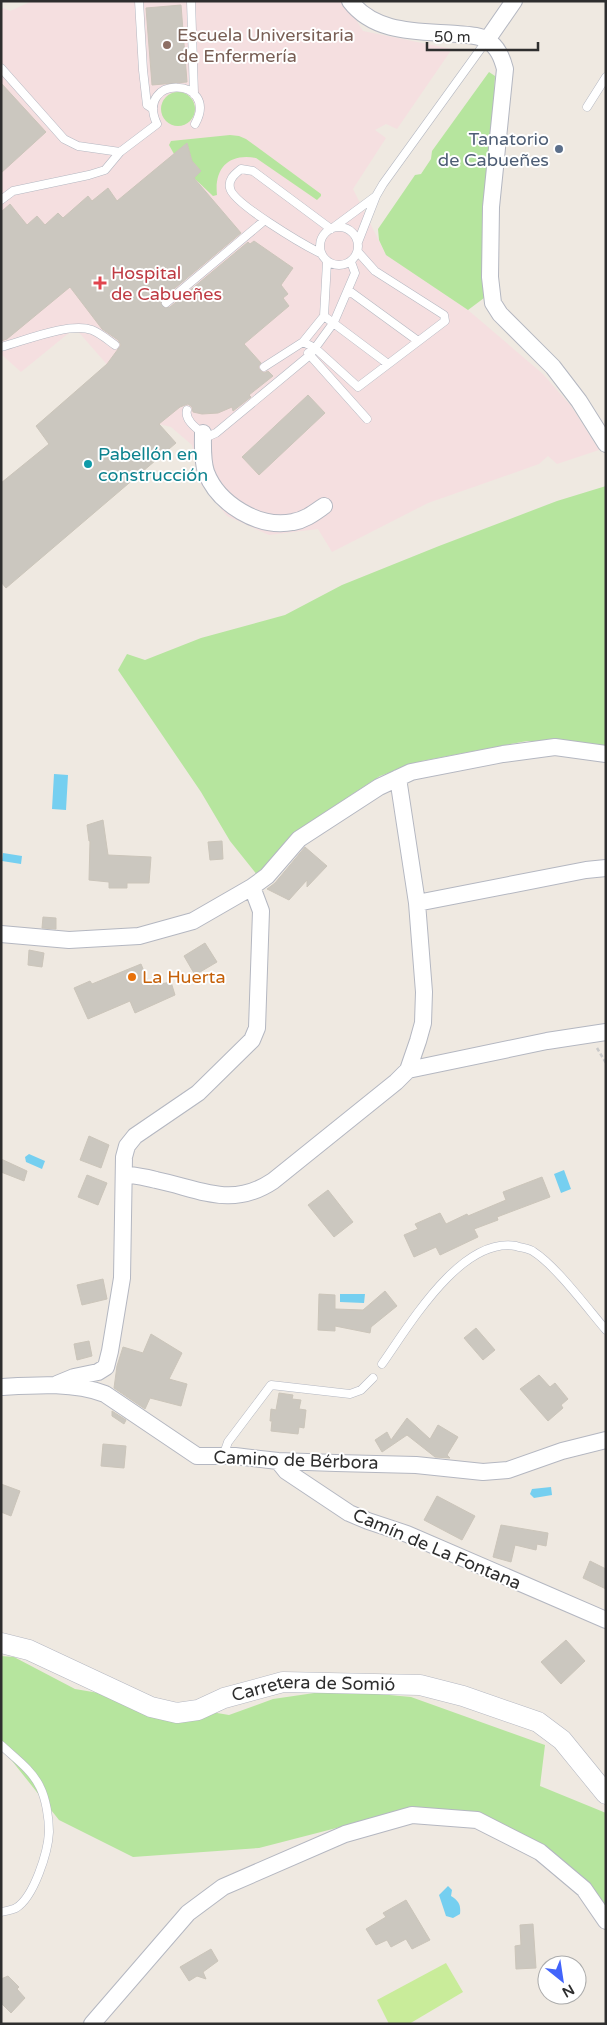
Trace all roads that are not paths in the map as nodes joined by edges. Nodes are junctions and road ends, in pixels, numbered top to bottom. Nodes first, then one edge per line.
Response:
1 (139, 1) edge
2 (191, 1) edge
3 (350, 1) edge
4 (514, 1) edge
5 (487, 40) junction
6 (1, 68) edge
7 (606, 77) edge
8 (194, 94) junction
9 (586, 107) dead end
10 (153, 109) junction
11 (195, 124) dead end
12 (120, 152) junction
13 (376, 196) junction
14 (1, 200) edge
15 (265, 220) junction
16 (332, 228) junction
17 (358, 242) junction
18 (358, 252) junction
19 (320, 253) junction
20 (326, 262) junction
21 (350, 262) junction
22 (348, 290) junction
23 (166, 303) dead end
24 (324, 316) junction
25 (334, 322) junction
26 (418, 341) junction
27 (303, 342) junction
28 (115, 345) dead end
29 (1, 347) edge
30 (315, 348) junction
31 (310, 355) junction
32 (388, 364) junction
33 (264, 367) dead end
34 (187, 410) dead end
35 (367, 419) dead end
36 (203, 433) junction
37 (606, 444) edge
38 (324, 506) dead end
39 (606, 754) edge
40 (398, 778) junction
41 (606, 868) edge
42 (252, 887) junction
43 (417, 903) junction
44 (1, 934) edge
45 (606, 1032) edge
46 (408, 1070) junction
47 (125, 1174) junction
48 (606, 1330) edge
49 (382, 1364) dead end
50 (372, 1378) dead end
51 (52, 1386) junction
52 (2, 1387) edge
53 (606, 1440) edge
54 (223, 1456) junction
55 (278, 1461) junction
56 (606, 1620) edge
57 (1, 1643) edge
58 (1, 1745) edge
59 (606, 1794) edge
60 (1, 1912) edge
61 (606, 1921) edge
62 (92, 2024) edge

1 - 10 lane
2 - 8 lane
3 - 5 street
4 - 5 street
5 - 13 lane
5 - 37 street
6 - 12 lane
7 - 9 lane
8 - 10 lane
8 - 11 lane
10 - 12 lane
12 - 14 lane
13 - 16 lane
13 - 17 lane
15 - 16 lane
15 - 19 lane
15 - 23 lane
16 - 17 lane
16 - 19 lane
17 - 18 lane
18 - 21 lane
18 - 26 lane
19 - 20 lane
20 - 21 lane
20 - 24 lane
21 - 22 lane
22 - 25 lane
22 - 26 lane
24 - 25 lane
24 - 27 lane
25 - 30 lane
25 - 32 lane
26 - 32 lane
27 - 30 lane
27 - 31 lane
27 - 33 lane
28 - 29 lane
30 - 31 lane
30 - 32 lane
31 - 35 lane
31 - 36 lane
34 - 36 lane
36 - 38 street
39 - 40 street
40 - 42 street
40 - 43 street
41 - 43 street
42 - 44 street
42 - 47 street
43 - 46 street
45 - 46 street
46 - 47 street
47 - 51 street
48 - 49 lane
50 - 54 lane
51 - 52 street, Camino de Bérbora
51 - 54 street, Camino de Bérbora
53 - 55 street, Camino de Bérbora
54 - 55 street, Camino de Bérbora
55 - 56 street, Camín de La Fontana
57 - 59 street, Carretera de Somió
58 - 60 lane
61 - 62 street

